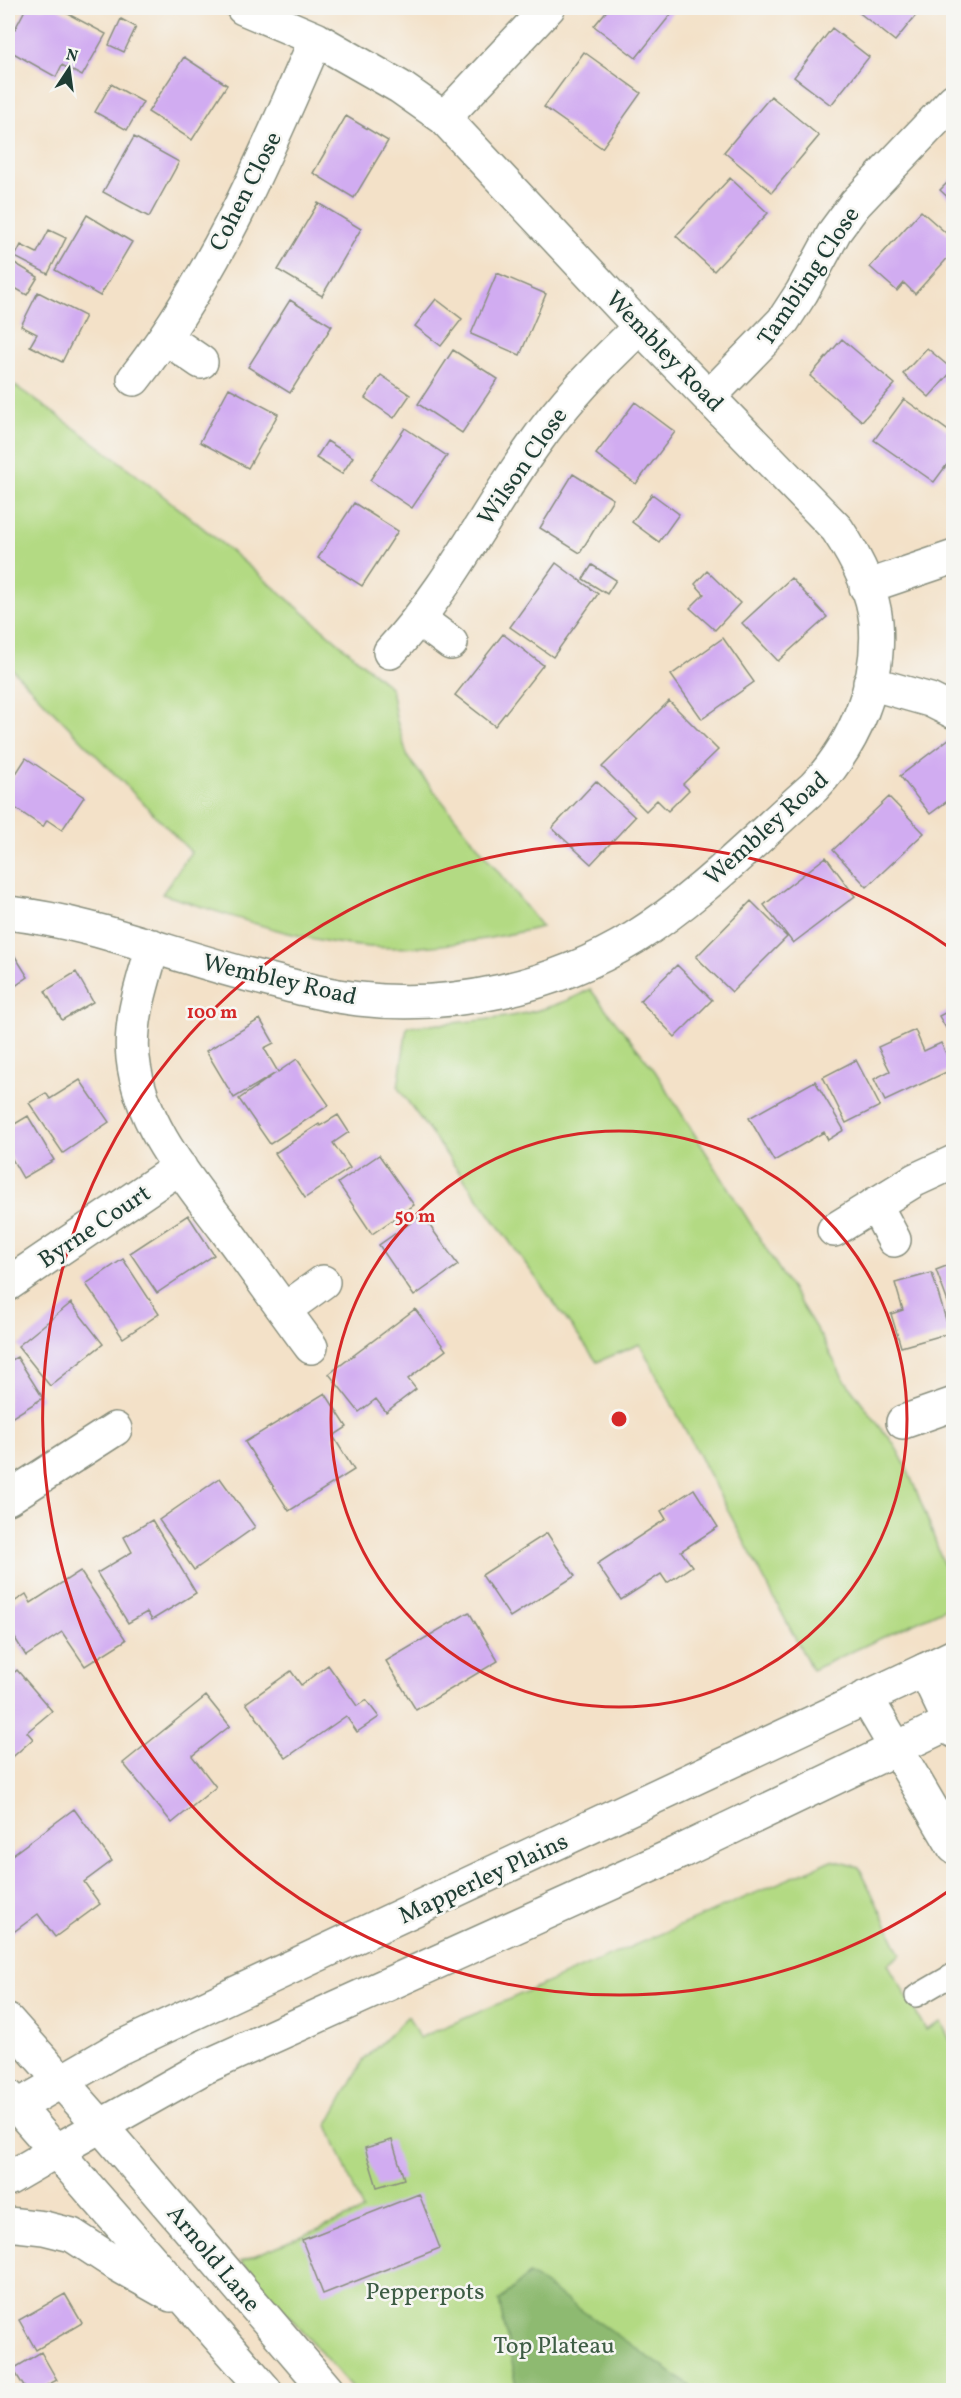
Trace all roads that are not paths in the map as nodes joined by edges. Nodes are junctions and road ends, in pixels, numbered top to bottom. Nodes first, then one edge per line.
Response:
1 (243, 8) edge
2 (548, 8) edge
3 (316, 39) junction
4 (954, 100) edge
5 (444, 118) junction
6 (640, 327) junction
7 (166, 338) junction
8 (201, 362) dead end
9 (134, 378) dead end
10 (709, 397) junction
11 (954, 557) edge
12 (866, 587) junction
13 (420, 620) junction
14 (451, 643) dead end
15 (390, 652) dead end
16 (870, 683) junction
17 (954, 712) edge
18 (8, 913) edge
19 (153, 946) junction
20 (954, 1162) edge
21 (180, 1167) junction
22 (875, 1204) junction
23 (834, 1230) dead end
24 (894, 1240) dead end
25 (323, 1282) dead end
26 (8, 1284) edge
27 (284, 1310) junction
28 (311, 1347) dead end
29 (953, 1405) edge
30 (903, 1422) dead end
31 (115, 1429) dead end
32 (8, 1498) edge
33 (954, 1656) edge
34 (925, 1670) junction
35 (866, 1697) junction
36 (952, 1725) edge
37 (895, 1748) junction
38 (954, 1847) edge
39 (954, 1974) edge
40 (916, 1996) dead end
41 (8, 2021) edge
42 (61, 2082) junction
43 (11, 2105) edge
44 (100, 2126) junction
45 (56, 2151) junction
46 (8, 2179) edge
47 (8, 2224) edge
48 (194, 2307) junction
49 (265, 2391) edge
50 (327, 2391) edge

1 - 3 street, Wembley Road
2 - 5 street
3 - 5 street, Wembley Road
3 - 7 street, Cohen Close
4 - 10 street, Tambling Close
5 - 6 street, Wembley Road
6 - 10 street, Wembley Road
6 - 13 street, Wilson Close
7 - 8 street
7 - 9 street, Cohen Close
10 - 12 street, Wembley Road
11 - 12 street
12 - 16 street, Wembley Road
13 - 14 street
13 - 15 street, Wilson Close
16 - 17 street
16 - 19 street, Wembley Road
18 - 19 street, Wembley Road
19 - 21 street
20 - 22 street
21 - 26 street, Byrne Court
21 - 27 street
22 - 23 street
22 - 24 street
25 - 27 street
27 - 28 street
29 - 30 street
31 - 32 street
33 - 34 street, Mapperley Plains
34 - 35 street, Mapperley Plains
34 - 36 street
35 - 37 street
35 - 42 street, Mapperley Plains
36 - 37 street
37 - 38 street
37 - 44 street
39 - 40 lane
41 - 42 street, Arnold Lane
42 - 43 street, Mapperley Plains
42 - 44 street, Arnold Lane
43 - 45 street, Arnold Lane
44 - 45 street
44 - 50 street, Arnold Lane
45 - 46 street
45 - 48 street, Arnold Lane
47 - 48 street
48 - 49 street, Arnold Lane

